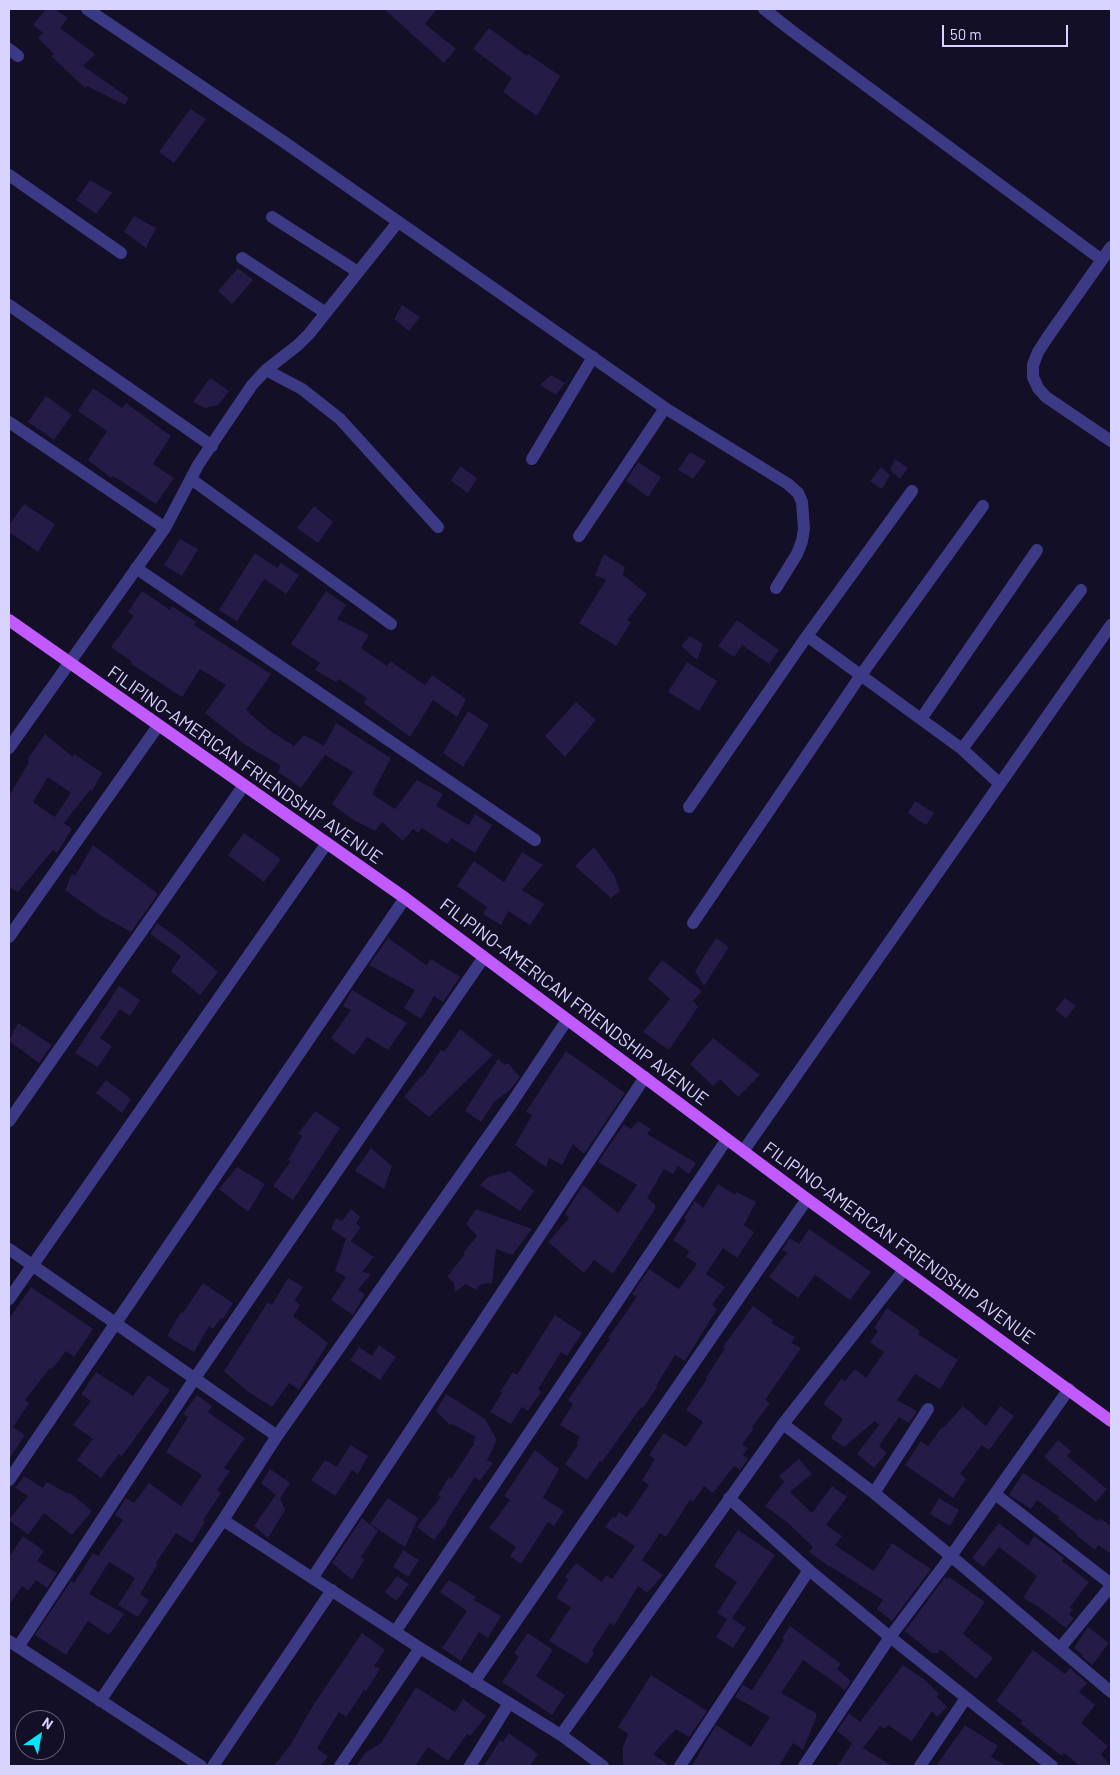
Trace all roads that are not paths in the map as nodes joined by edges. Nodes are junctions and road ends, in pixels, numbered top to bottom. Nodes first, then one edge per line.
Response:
1 (87, 9) edge
2 (764, 9) edge
3 (9, 175) edge
4 (272, 217) dead end
5 (398, 222) junction
6 (1111, 247) edge
7 (122, 253) dead end
8 (242, 258) dead end
9 (1102, 260) junction
10 (358, 272) junction
11 (9, 305) edge
12 (326, 313) junction
13 (593, 357) junction
14 (266, 370) junction
15 (665, 408) junction
16 (9, 422) edge
17 (1111, 441) edge
18 (212, 446) junction
19 (532, 459) dead end
20 (190, 479) junction
21 (912, 491) dead end
22 (983, 506) dead end
23 (438, 527) dead end
24 (165, 528) junction
25 (579, 536) dead end
26 (1037, 550) dead end
27 (136, 568) junction
28 (776, 588) dead end
29 (1081, 590) dead end
30 (9, 620) edge
31 (391, 624) dead end
32 (1111, 625) edge
33 (807, 636) junction
34 (69, 662) junction
35 (861, 675) junction
36 (921, 719) junction
37 (158, 726) junction
38 (9, 748) edge
39 (962, 749) junction
40 (1000, 784) junction
41 (244, 785) junction
42 (689, 807) dead end
43 (535, 840) dead end
44 (327, 842) junction
45 (405, 898) junction
46 (693, 923) dead end
47 (9, 938) edge
48 (484, 957) junction
49 (567, 1020) junction
50 (645, 1077) junction
51 (9, 1121) edge
52 (727, 1139) junction
53 (744, 1150) junction
54 (807, 1199) junction
55 (9, 1249) edge
56 (33, 1266) junction
57 (904, 1270) junction
58 (9, 1299) edge
59 (115, 1322) junction
60 (195, 1378) junction
61 (1069, 1389) junction
62 (928, 1409) dead end
63 (1111, 1421) edge
64 (783, 1424) junction
65 (277, 1436) junction
66 (9, 1480) edge
67 (874, 1493) junction
68 (995, 1494) junction
69 (729, 1498) junction
70 (223, 1520) junction
71 (951, 1556) junction
72 (809, 1570) junction
73 (313, 1577) junction
74 (1111, 1585) edge
75 (332, 1590) junction
76 (395, 1632) junction
77 (890, 1637) junction
78 (14, 1644) edge
79 (420, 1648) junction
80 (1061, 1648) junction
81 (474, 1682) junction
82 (1111, 1692) edge
83 (966, 1698) junction
84 (100, 1701) junction
85 (509, 1703) junction
86 (561, 1735) junction
87 (587, 1761) edge
88 (1047, 1765) edge
89 (201, 1766) edge
90 (213, 1766) edge
91 (340, 1766) edge
92 (470, 1766) edge
93 (603, 1766) edge
94 (680, 1766) edge
95 (804, 1766) edge
96 (920, 1766) edge

1 - 5 street
2 - 9 street
3 - 7 street
4 - 10 street
5 - 10 street
5 - 13 street
6 - 9 street
8 - 12 street
9 - 17 street
10 - 12 street
11 - 18 street
12 - 14 street
13 - 15 street
13 - 19 street
14 - 18 street
14 - 23 street
15 - 25 street
15 - 28 street
16 - 24 street
18 - 20 street
20 - 24 street
20 - 31 street
21 - 33 street
22 - 35 street
24 - 27 street
26 - 36 street
27 - 34 street
27 - 43 street
29 - 39 street
30 - 34 main road, FILIPINO-AMERICAN FRIENDSHIP AVENUE
32 - 40 street
33 - 35 street
33 - 42 street
34 - 37 main road, FILIPINO-AMERICAN FRIENDSHIP AVENUE
34 - 38 street
35 - 36 street
35 - 46 street
36 - 39 street
37 - 41 main road, FILIPINO-AMERICAN FRIENDSHIP AVENUE
37 - 47 street
39 - 40 street
40 - 53 street
41 - 44 main road, FILIPINO-AMERICAN FRIENDSHIP AVENUE
41 - 51 street
44 - 45 main road, FILIPINO-AMERICAN FRIENDSHIP AVENUE
44 - 56 street
45 - 48 main road, FILIPINO-AMERICAN FRIENDSHIP AVENUE
45 - 59 street
48 - 49 main road, FILIPINO-AMERICAN FRIENDSHIP AVENUE
48 - 60 street
49 - 50 main road, FILIPINO-AMERICAN FRIENDSHIP AVENUE
49 - 65 street
50 - 52 main road, FILIPINO-AMERICAN FRIENDSHIP AVENUE
50 - 73 street
52 - 53 main road, FILIPINO-AMERICAN FRIENDSHIP AVENUE
52 - 76 street
53 - 54 main road, FILIPINO-AMERICAN FRIENDSHIP AVENUE
54 - 57 main road, FILIPINO-AMERICAN FRIENDSHIP AVENUE
54 - 81 street
55 - 56 street
56 - 58 street
56 - 59 street
57 - 61 main road, FILIPINO-AMERICAN FRIENDSHIP AVENUE
57 - 64 street
59 - 60 street
59 - 66 street
60 - 65 street
60 - 78 street
61 - 63 main road, FILIPINO-AMERICAN FRIENDSHIP AVENUE
61 - 68 street
62 - 67 street
64 - 67 street
64 - 69 street
65 - 70 street
67 - 71 street
68 - 71 street
68 - 74 street
69 - 72 street
69 - 86 street
70 - 73 street
70 - 84 street
71 - 77 street
71 - 80 street
72 - 77 street
72 - 94 street
73 - 75 street
74 - 80 street
75 - 76 street
75 - 90 street
76 - 79 street
77 - 83 street
77 - 95 street
78 - 84 street
79 - 81 street
79 - 91 street
80 - 82 street
81 - 85 street
83 - 88 street
83 - 96 street
84 - 89 street
85 - 86 street
85 - 92 street
86 - 87 street
87 - 93 street

